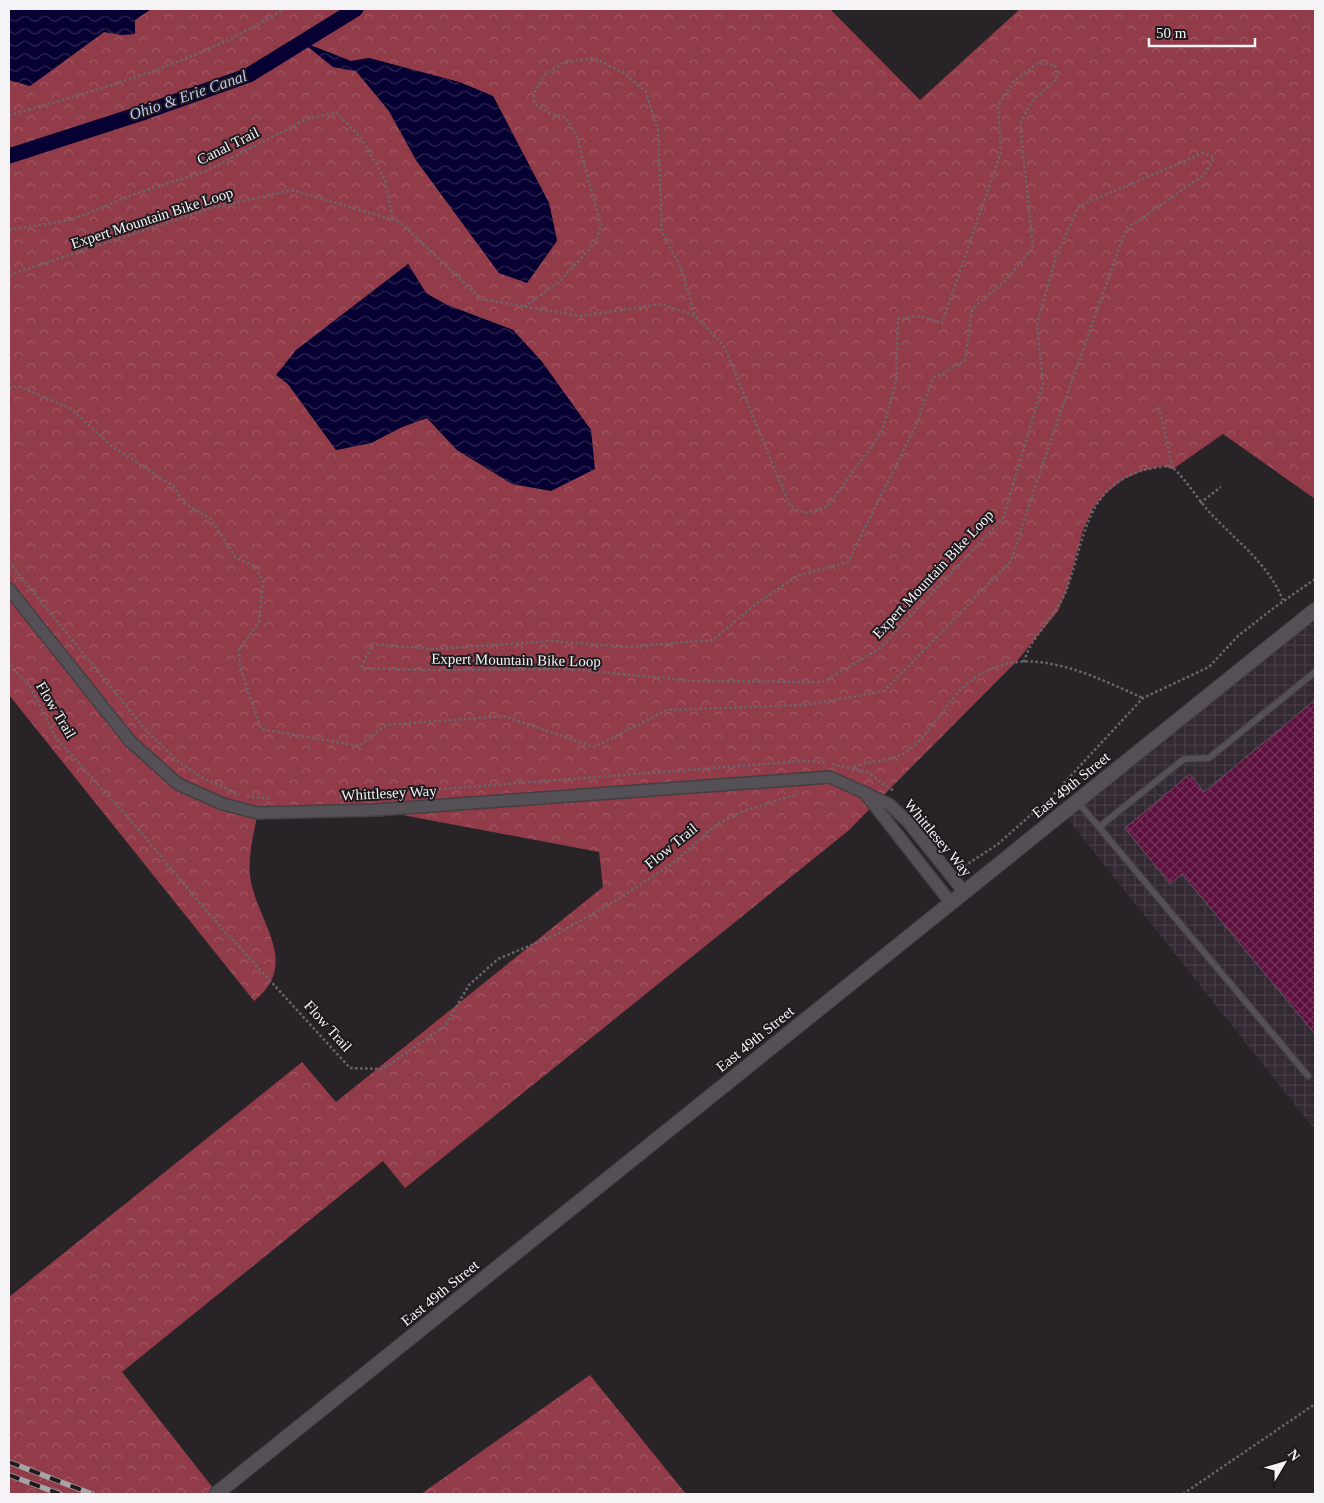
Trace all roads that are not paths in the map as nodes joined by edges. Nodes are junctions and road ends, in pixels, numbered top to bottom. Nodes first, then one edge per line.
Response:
1 (9, 588) edge
2 (1315, 610) edge
3 (1315, 672) edge
4 (862, 790) junction
5 (1077, 801) junction
6 (1099, 827) junction
7 (964, 892) junction
8 (951, 902) junction
9 (1308, 1076) dead end
10 (216, 1494) edge

1 - 4 street, Whittlesey Way
2 - 5 street, East 49th Street
3 - 6 lane
4 - 7 street, Whittlesey Way
4 - 8 street, Whittlesey Way
5 - 6 lane
5 - 7 street, East 49th Street
6 - 9 lane
7 - 8 street, East 49th Street
8 - 10 street, East 49th Street

